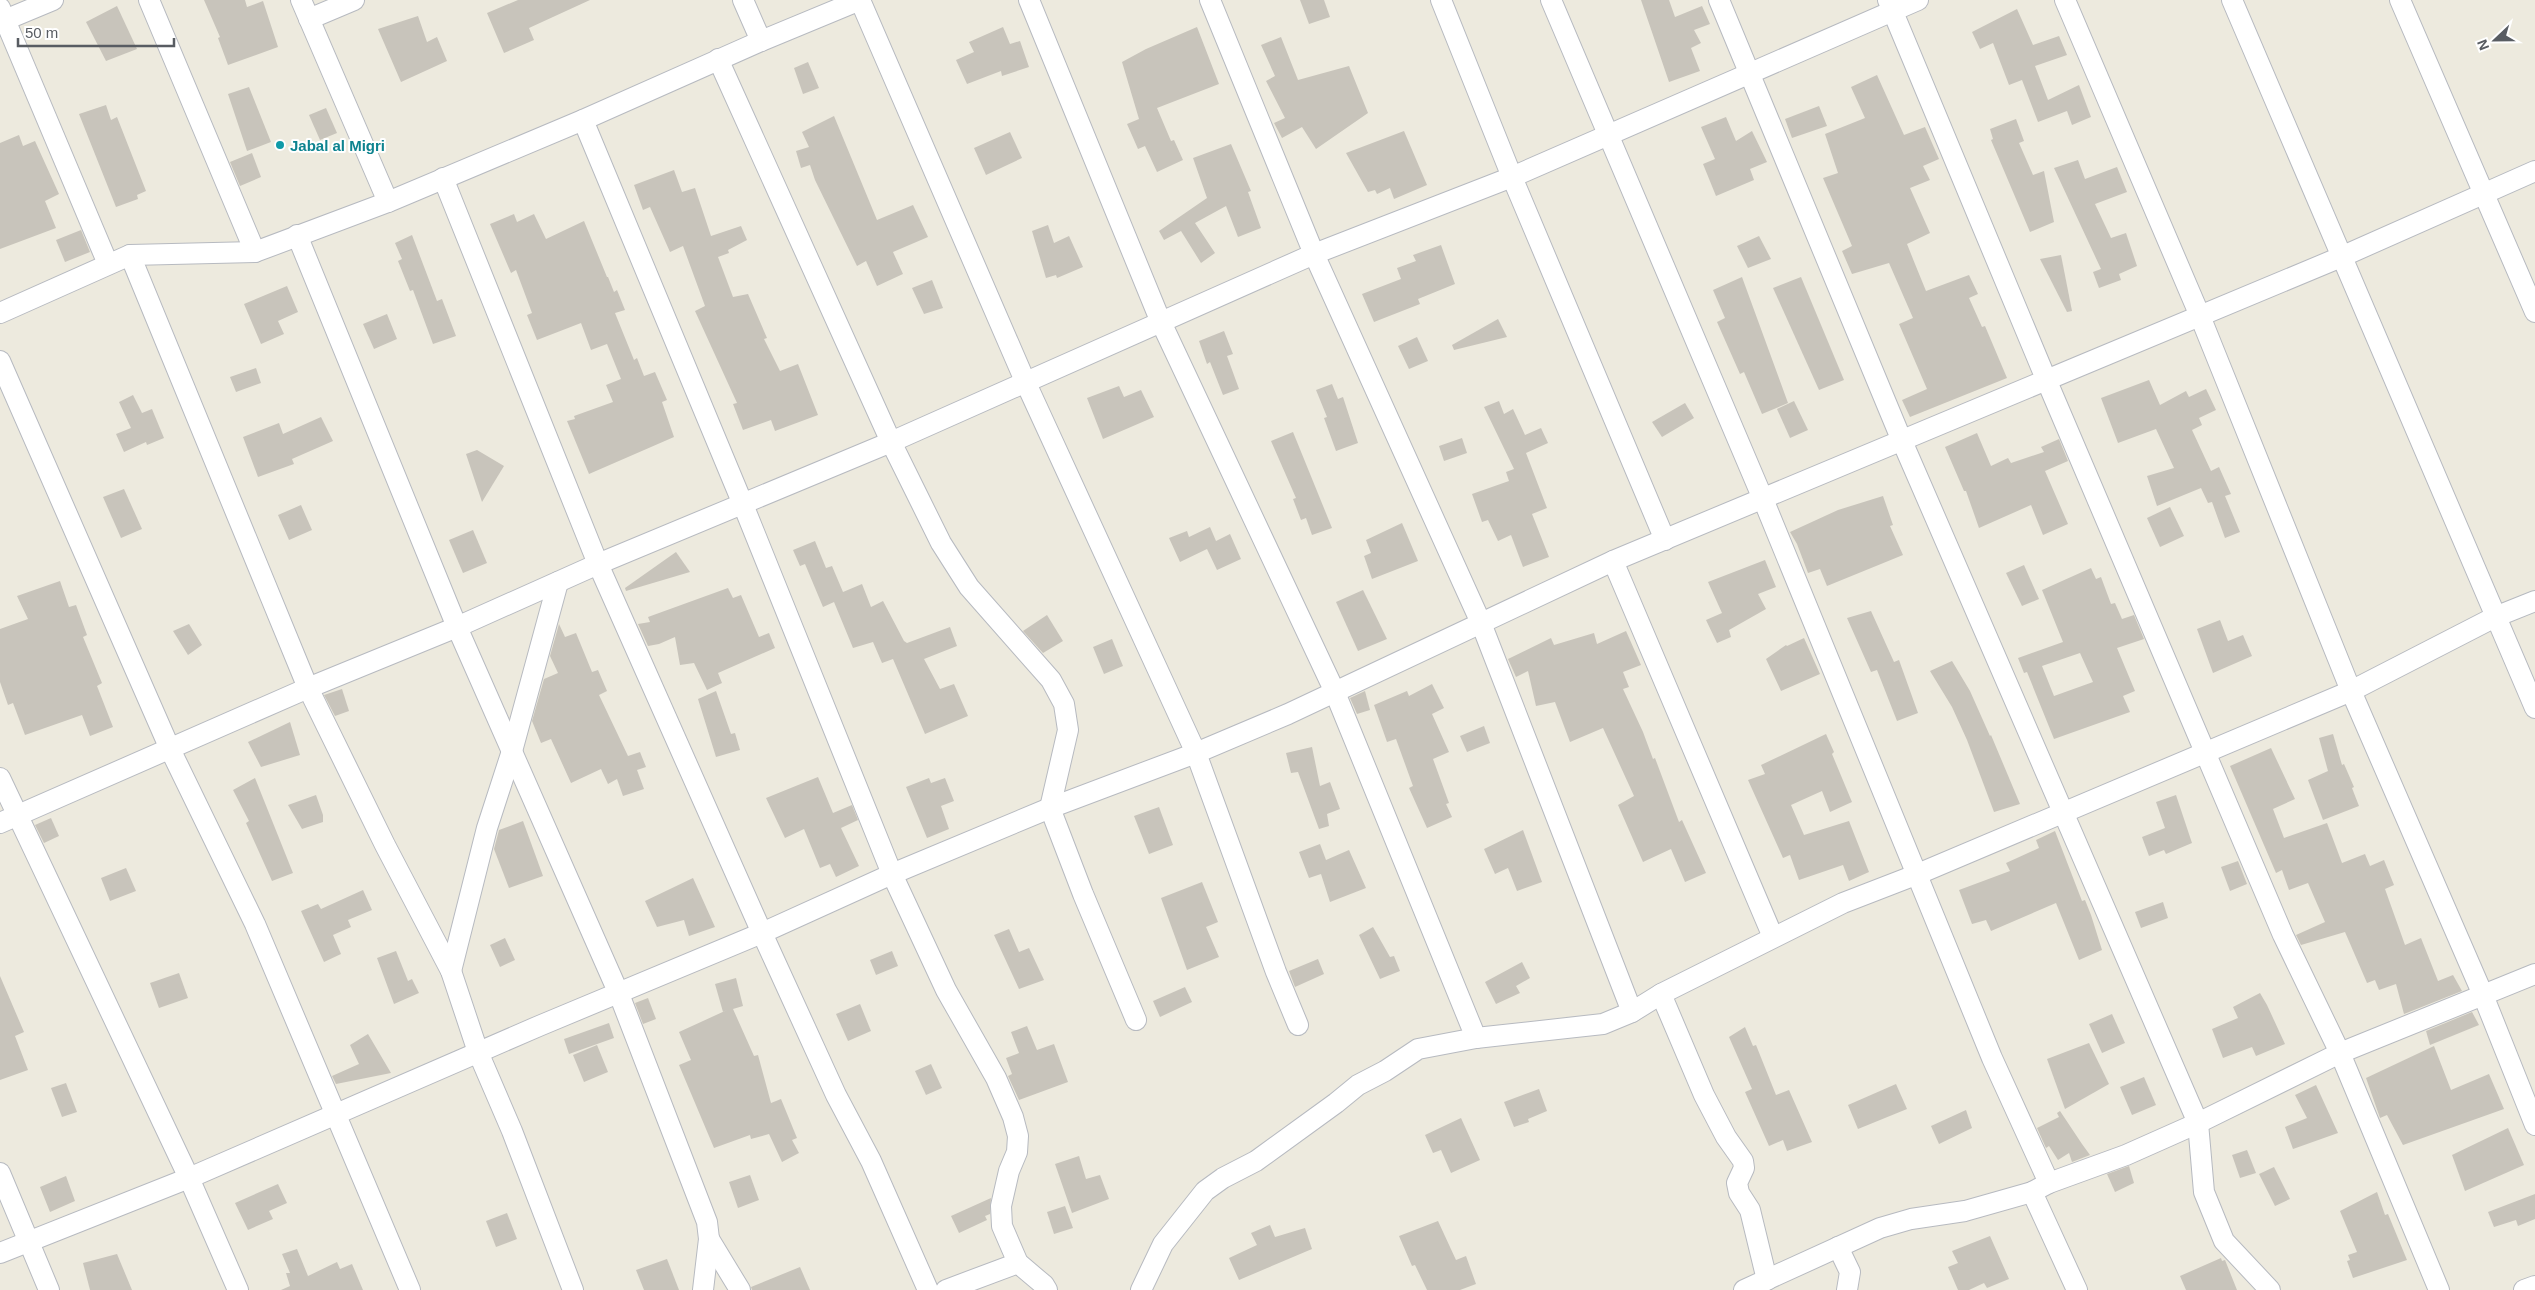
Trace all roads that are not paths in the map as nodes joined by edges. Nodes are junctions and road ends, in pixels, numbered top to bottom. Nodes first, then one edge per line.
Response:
1 (53, 0) edge
2 (149, 0) edge
3 (301, 0) edge
4 (354, 0) edge
5 (743, 0) edge
6 (860, 0) edge
7 (1029, 0) edge
8 (1210, 0) edge
9 (1441, 0) edge
10 (1552, 0) edge
11 (1719, 0) edge
12 (1918, 0) edge
13 (2065, 0) edge
14 (2232, 0) edge
15 (2400, 0) edge
16 (1890, 6) edge
17 (2, 14) edge
18 (309, 19) junction
19 (761, 41) junction
20 (718, 59) junction
21 (1747, 73) junction
22 (583, 120) junction
23 (1610, 133) junction
24 (2535, 171) edge
25 (1512, 176) junction
26 (443, 178) junction
27 (2484, 194) junction
28 (388, 202) junction
29 (297, 235) junction
30 (255, 252) junction
31 (1314, 254) junction
32 (130, 255) junction
33 (2341, 257) junction
34 (108, 264) junction
35 (2535, 312) edge
36 (0, 313) edge
37 (2200, 316) junction
38 (1160, 320) junction
39 (0, 361) edge
40 (2046, 379) junction
41 (1025, 381) junction
42 (1902, 441) junction
43 (890, 442) junction
44 (1763, 499) junction
45 (742, 502) junction
46 (1665, 540) junction
47 (1613, 561) junction
48 (598, 564) junction
49 (558, 582) junction
50 (2535, 601) edge
51 (2496, 618) junction
52 (1481, 623) junction
53 (457, 628) junction
54 (308, 688) junction
55 (1334, 690) junction
56 (2351, 691) junction
57 (2535, 708) edge
58 (170, 748) junction
59 (512, 751) junction
60 (2205, 752) junction
61 (1196, 753) junction
62 (0, 778) edge
63 (1050, 808) junction
64 (2064, 812) junction
65 (8, 819) edge
66 (892, 874) junction
67 (1918, 874) junction
68 (762, 933) junction
69 (1774, 937) junction
70 (452, 971) junction
71 (2535, 974) edge
72 (619, 994) junction
73 (1661, 994) junction
74 (2483, 995) junction
75 (1632, 1012) junction
76 (1136, 1020) dead end
77 (1298, 1025) dead end
78 (1476, 1038) junction
79 (478, 1052) junction
80 (2340, 1053) junction
81 (336, 1115) junction
82 (2198, 1123) junction
83 (2535, 1125) edge
84 (0, 1173) edge
85 (188, 1178) junction
86 (2041, 1188) junction
87 (709, 1239) junction
88 (29, 1241) junction
89 (1838, 1247) junction
90 (0, 1253) edge
91 (1018, 1263) junction
92 (1767, 1280) junction
93 (1148, 1286) edge
94 (2535, 1286) edge
95 (49, 1290) edge
96 (238, 1290) edge
97 (410, 1290) edge
98 (573, 1290) edge
99 (703, 1290) edge
100 (740, 1290) edge
101 (928, 1290) edge
102 (946, 1290) edge
103 (1047, 1290) edge
104 (1744, 1290) edge
105 (1847, 1290) edge
106 (2077, 1290) edge
107 (2270, 1290) edge
108 (2440, 1290) edge
109 (2524, 1290) edge

1 - 17 street
2 - 30 street
3 - 18 street
4 - 18 street
5 - 19 street
6 - 19 street
6 - 41 street
7 - 38 street
8 - 31 street
9 - 25 street
10 - 23 street
11 - 21 street
12 - 16 street
13 - 37 street
14 - 33 street
15 - 27 street
16 - 21 street
16 - 40 street
17 - 34 street
18 - 28 street
19 - 20 street
20 - 22 street
20 - 43 street
21 - 23 street
21 - 42 street
22 - 26 street
22 - 45 street
23 - 25 street
23 - 44 street
24 - 27 street
25 - 31 street
25 - 46 street
26 - 28 street
26 - 48 street
27 - 33 street
27 - 35 street
28 - 29 street
29 - 30 street
29 - 53 street
30 - 32 street
31 - 38 street
31 - 52 street
32 - 34 street
32 - 54 street
33 - 37 street
33 - 51 street
34 - 36 street
37 - 40 street
37 - 56 street
38 - 41 street
38 - 55 street
39 - 58 street
40 - 42 street
40 - 60 street
41 - 43 street
41 - 61 street
42 - 44 street
42 - 64 street
43 - 45 street
43 - 63 street
44 - 46 street
44 - 67 street
45 - 48 street
45 - 66 street
46 - 47 street
47 - 52 street
47 - 69 street
48 - 49 street
48 - 68 street
49 - 53 street
49 - 59 street
50 - 51 street
51 - 56 street
51 - 57 street
52 - 55 street
52 - 75 street
53 - 54 street
53 - 59 street
54 - 58 street
54 - 70 street
55 - 61 street
55 - 78 street
56 - 60 street
56 - 74 street
58 - 65 street
58 - 81 street
59 - 70 street
59 - 72 street
60 - 64 street
60 - 80 street
61 - 63 street
61 - 77 street
62 - 65 street
63 - 66 street
63 - 76 street
64 - 67 street
64 - 82 street
65 - 85 street
66 - 68 street
66 - 91 street
67 - 69 street
67 - 86 street
68 - 72 street
68 - 101 street
69 - 73 street
70 - 79 street
71 - 74 street
72 - 79 street
72 - 87 street
73 - 75 street
73 - 92 street
74 - 80 street
74 - 83 street
75 - 78 street
78 - 93 street
79 - 81 street
79 - 98 street
80 - 82 street
80 - 108 street
81 - 85 street
81 - 97 street
82 - 86 street
82 - 107 street
84 - 88 street
85 - 88 street
85 - 96 street
86 - 89 street
86 - 106 street
87 - 99 street
87 - 100 street
88 - 90 street
88 - 95 street
89 - 92 street
89 - 105 street
91 - 102 street
91 - 103 street
92 - 104 street
94 - 109 street

